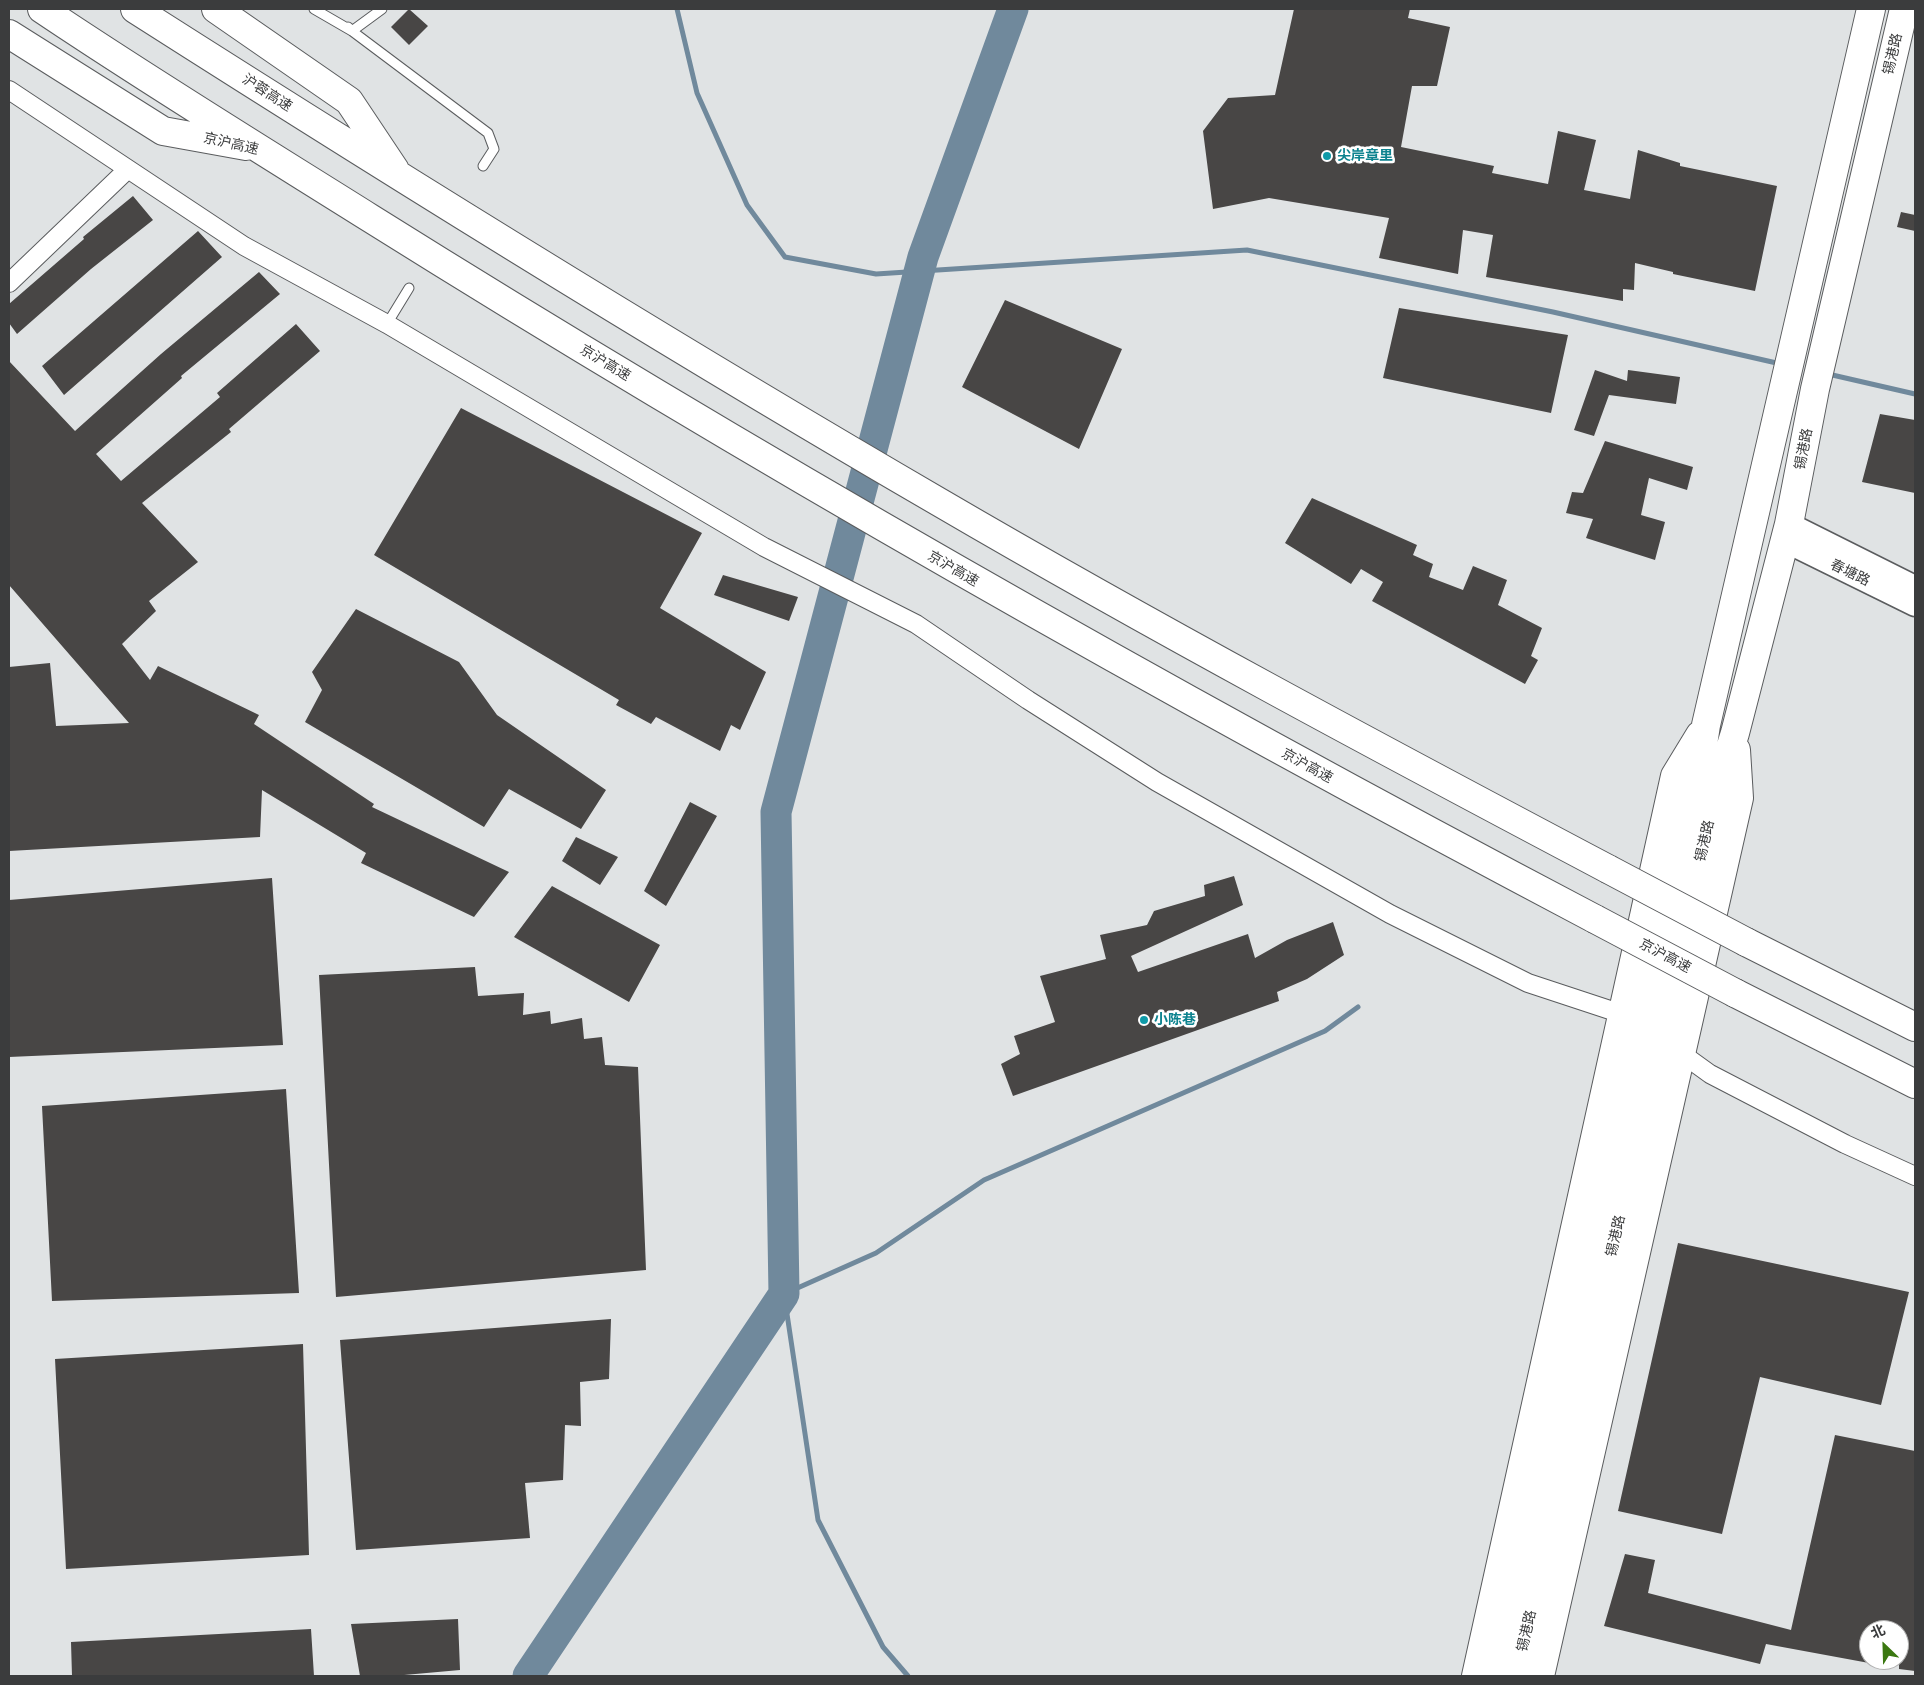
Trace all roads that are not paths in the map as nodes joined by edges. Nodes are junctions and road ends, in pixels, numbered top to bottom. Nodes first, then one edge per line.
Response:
1 (42, 9) edge
2 (135, 9) edge
3 (216, 9) edge
4 (314, 9) edge
5 (328, 9) edge
6 (382, 9) edge
7 (1871, 9) edge
8 (1904, 9) edge
9 (352, 30) junction
10 (9, 34) edge
11 (9, 90) edge
12 (258, 148) junction
13 (483, 166) dead end
14 (128, 169) junction
15 (400, 178) junction
16 (9, 283) edge
17 (409, 288) dead end
18 (387, 324) junction
19 (1787, 533) junction
20 (1915, 587) edge
21 (1915, 605) edge
22 (1735, 733) junction
23 (1642, 1025) junction
24 (1915, 1027) edge
25 (1681, 1054) junction
26 (1915, 1084) edge
27 (1915, 1176) edge
28 (1476, 1676) edge
29 (1496, 1676) edge
30 (1517, 1676) edge
31 (1540, 1676) edge

1 - 12 main road
2 - 15 main road, 沪蓉高速
3 - 15 main road
4 - 9 lane
5 - 9 lane
6 - 9 lane
7 - 23 main road
8 - 19 main road, 锡港路
9 - 13 lane
10 - 12 main road, 京沪高速
11 - 14 street
12 - 26 main road, 京沪高速, bridge
14 - 16 street
14 - 18 street
15 - 24 main road, bridge
17 - 18 lane
18 - 23 street
19 - 20 street, 春塘路
19 - 21 street, 春塘路
19 - 22 main road, 锡港路
22 - 23 main road, 锡港路
22 - 25 main road
23 - 25 street
23 - 28 main road
23 - 29 main road, 锡港路
23 - 30 main road, 锡港路
25 - 27 street
25 - 31 main road

